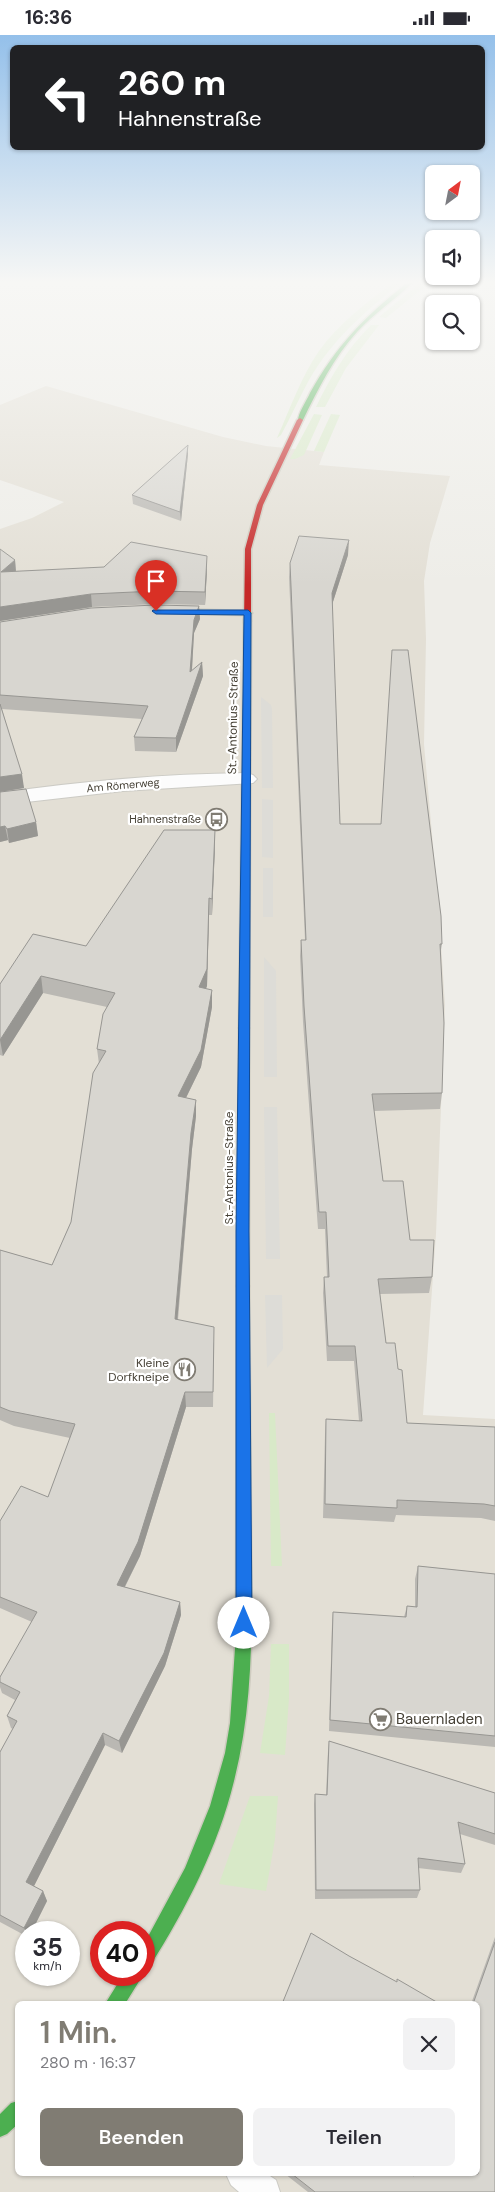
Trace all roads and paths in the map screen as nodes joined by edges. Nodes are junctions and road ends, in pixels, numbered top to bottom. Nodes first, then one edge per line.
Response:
1 (317, 384) edge
2 (146, 612) edge
3 (248, 613) junction
4 (246, 779) junction
5 (0, 799) edge
6 (155, 1941) edge
7 (126, 1986) edge
8 (116, 2001) edge
9 (15, 2114) edge
10 (0, 2127) edge
11 (244, 2176) edge
12 (264, 2192) edge

1 - 3 street, St.-Antonius-Straße
2 - 3 street
3 - 4 street, St.-Antonius-Straße
4 - 5 street, Am Römerweg
4 - 6 street, St.-Antonius-Straße
7 - 8 street
9 - 10 street
11 - 12 lane

